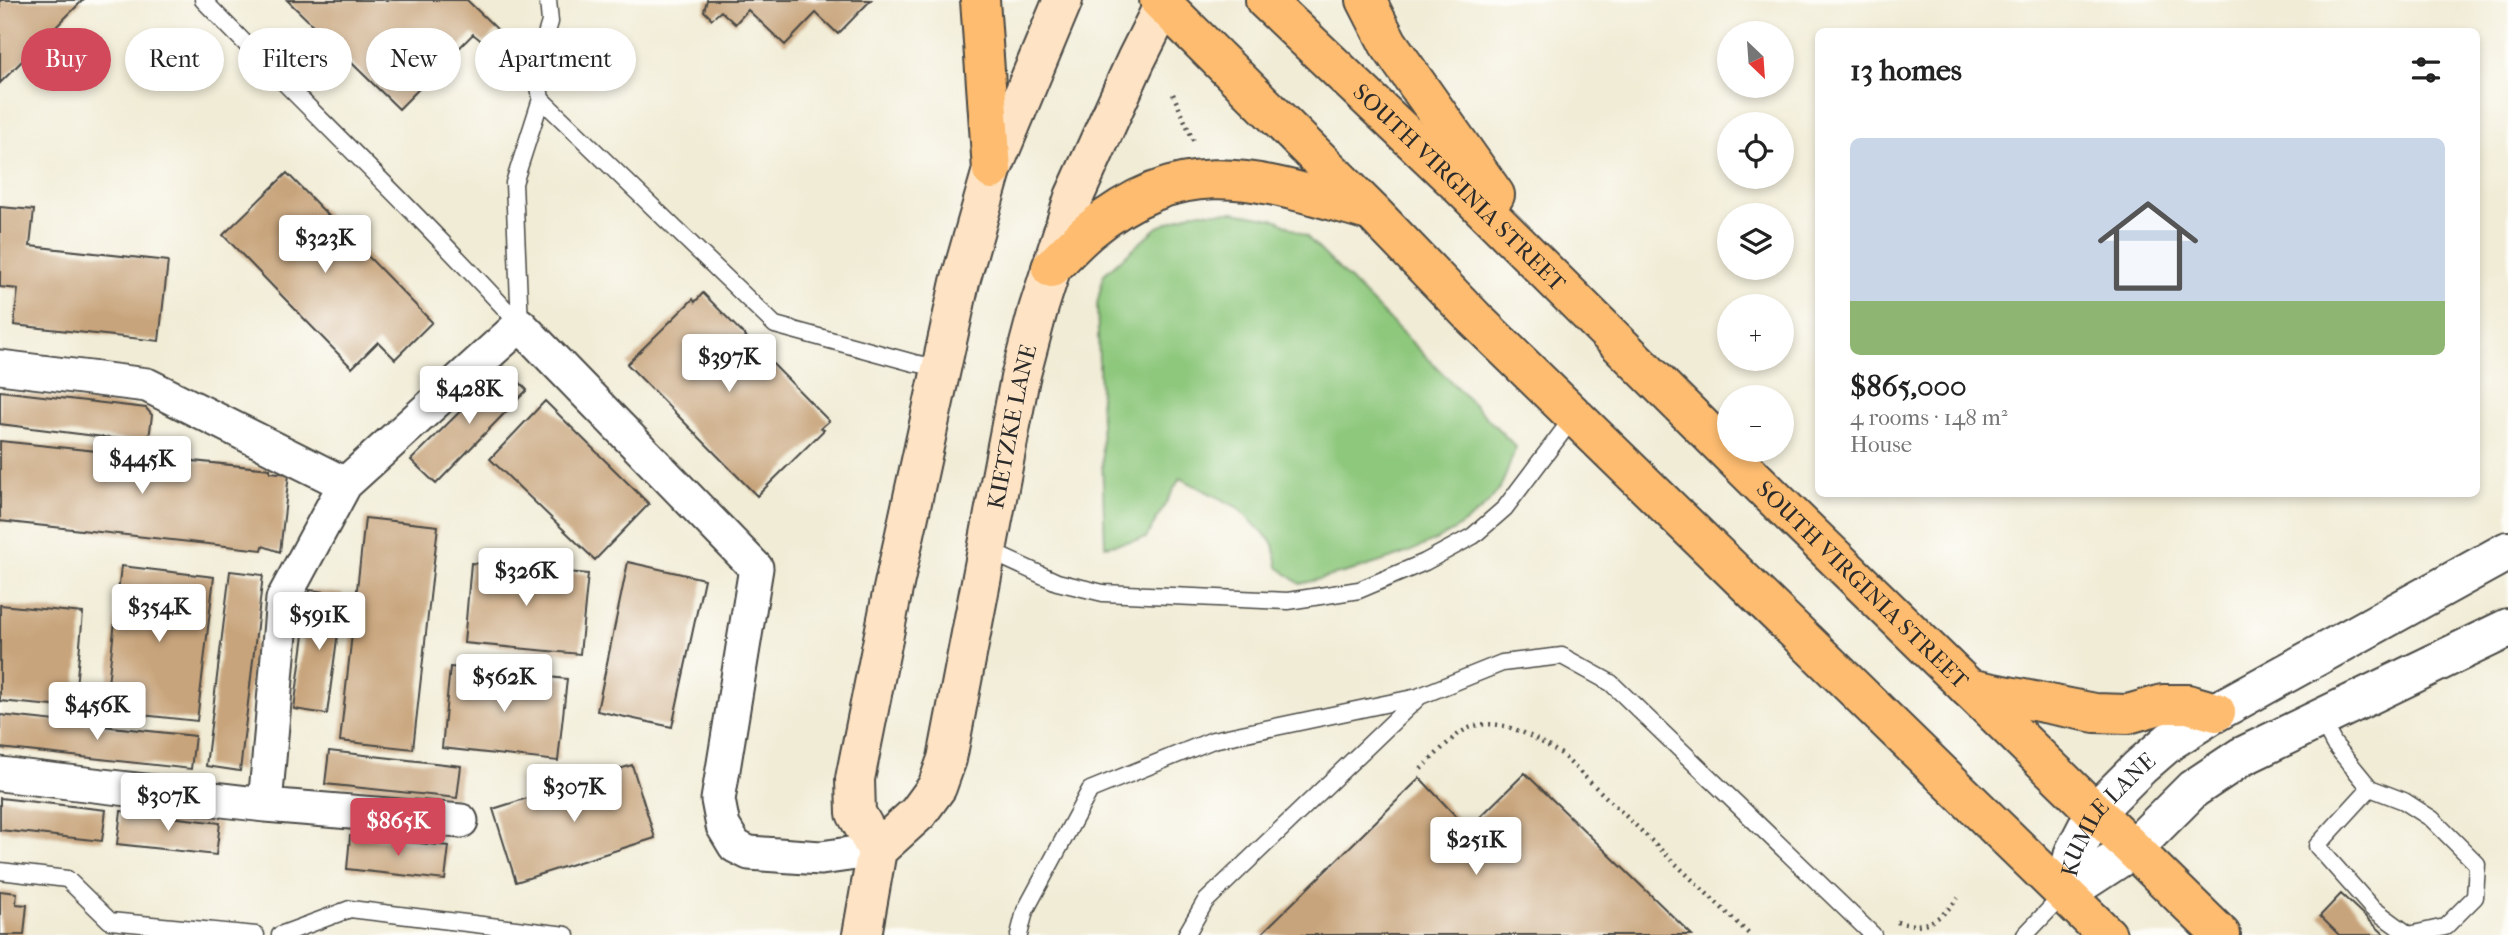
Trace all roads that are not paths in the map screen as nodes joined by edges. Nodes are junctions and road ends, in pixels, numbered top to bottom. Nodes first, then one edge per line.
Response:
1 (203, 0) edge
2 (548, 0) edge
3 (980, 0) edge
4 (1063, 0) edge
5 (1265, 0) edge
6 (1366, 0) edge
7 (1163, 1) edge
8 (541, 99) junction
9 (992, 170) junction
10 (1372, 212) junction
11 (1051, 268) junction
12 (1552, 278) junction
13 (520, 325) junction
14 (0, 367) edge
15 (941, 368) junction
16 (1575, 415) junction
17 (345, 484) junction
18 (986, 550) junction
19 (2508, 551) edge
20 (2508, 628) edge
21 (1968, 688) junction
22 (1420, 696) junction
23 (2216, 712) junction
24 (2320, 718) junction
25 (0, 774) edge
26 (2370, 788) junction
27 (265, 804) junction
28 (2095, 812) junction
29 (461, 821) dead end
30 (2133, 849) junction
31 (877, 850) junction
32 (0, 871) edge
33 (2064, 894) junction
34 (109, 928) edge
35 (256, 935) edge
36 (280, 935) edge
37 (566, 935) edge
38 (862, 935) edge
39 (1019, 935) edge
40 (1186, 935) edge
41 (1873, 935) edge
42 (2025, 935) edge
43 (2106, 935) edge
44 (2221, 935) edge

1 - 13 lane
2 - 8 lane
3 - 9 main road
4 - 9 main road
5 - 12 main road, SOUTH VIRGINIA STREET
6 - 12 main road
7 - 10 main road
7 - 11 main road, KIETZKE LANE
8 - 13 lane
8 - 15 lane
9 - 15 main road
10 - 11 main road
10 - 16 main road
11 - 18 main road, KIETZKE LANE
12 - 21 main road, SOUTH VIRGINIA STREET
13 - 17 street
13 - 31 street
14 - 17 street
15 - 31 main road
16 - 18 lane
16 - 33 main road
17 - 27 street
18 - 31 main road, KIETZKE LANE
19 - 23 street, KUMLE LANE
20 - 24 street, KUMLE LANE
21 - 23 main road
21 - 28 main road, SOUTH VIRGINIA STREET
22 - 39 lane
22 - 40 lane
22 - 41 lane
23 - 28 street, KUMLE LANE
24 - 26 lane
24 - 30 street, KUMLE LANE
25 - 27 street
26 - 26 lane
27 - 29 street
28 - 30 main road, SOUTH VIRGINIA STREET
28 - 33 street, KUMLE LANE
30 - 33 street, KUMLE LANE
30 - 44 main road, SOUTH VIRGINIA STREET
31 - 38 main road
32 - 34 lane
33 - 42 lane
33 - 43 main road
34 - 35 lane
36 - 37 lane

